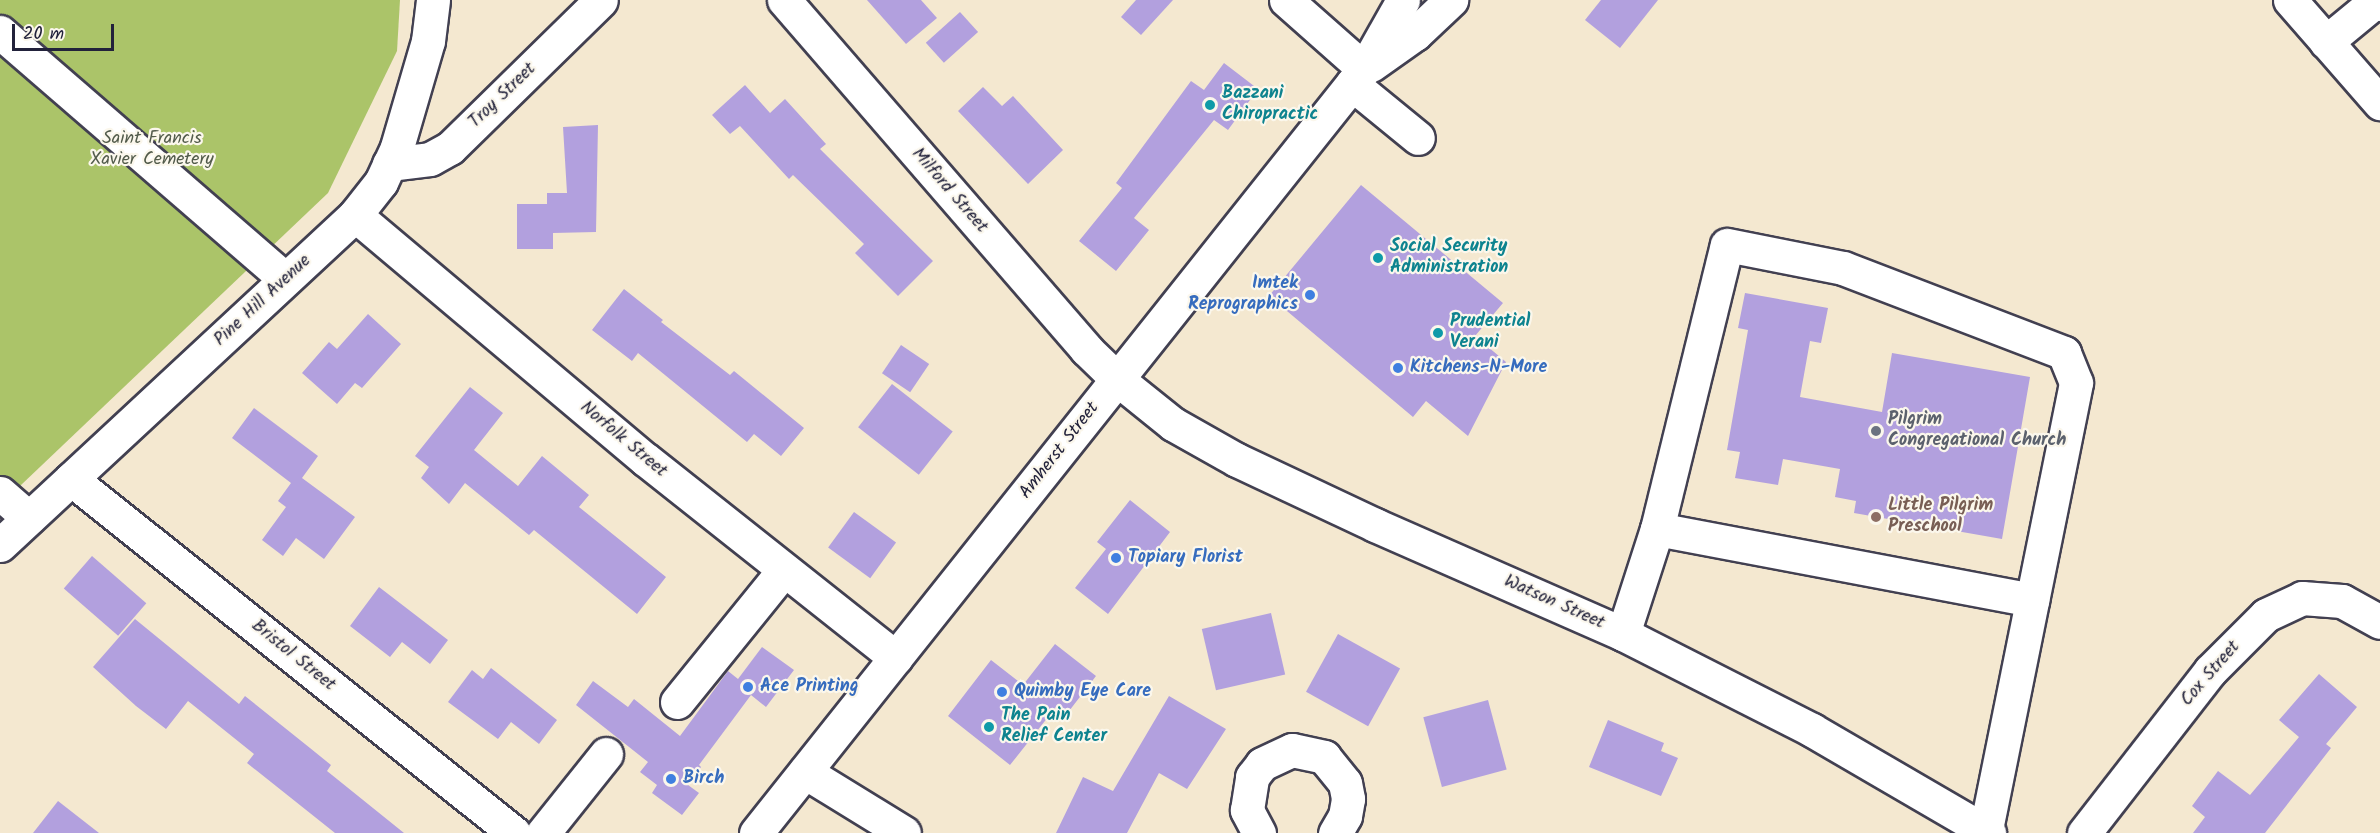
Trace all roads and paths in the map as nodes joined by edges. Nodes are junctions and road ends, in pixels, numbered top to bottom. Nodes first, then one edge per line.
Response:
1 (433, 0) edge
2 (601, 0) edge
3 (784, 0) edge
4 (1286, 0) edge
5 (1403, 0) edge
6 (1451, 0) edge
7 (2290, 0) edge
8 (2377, 0) edge
9 (2380, 4) edge
10 (0, 32) edge
11 (2326, 42) junction
12 (1358, 76) junction
13 (2380, 103) edge
14 (1418, 138) dead end
15 (389, 164) junction
16 (355, 215) junction
17 (285, 279) junction
18 (1117, 380) junction
19 (71, 479) junction
20 (0, 493) edge
21 (29, 518) junction
22 (1657, 529) junction
23 (0, 544) edge
24 (784, 570) junction
25 (2032, 600) junction
26 (2380, 622) edge
27 (1623, 634) junction
28 (896, 658) junction
29 (677, 702) dead end
30 (606, 754) dead end
31 (805, 772) junction
32 (883, 829) edge
33 (1250, 831) edge
34 (1987, 832) edge
35 (514, 833) edge
36 (543, 833) edge
37 (756, 833) edge
38 (1335, 833) edge
39 (2084, 833) edge

1 - 15 street, Pine Hill Avenue
2 - 15 street, Troy Street
3 - 18 street, Milford Street
4 - 12 street
5 - 12 street, Amherst Street
6 - 12 street, Amherst Street
7 - 11 street
8 - 9 street
8 - 11 street
10 - 17 street
11 - 13 street
12 - 14 street
12 - 18 street, Amherst Street
15 - 16 street, Pine Hill Avenue
16 - 17 street, Pine Hill Avenue
16 - 24 street, Norfolk Street
17 - 19 street, Pine Hill Avenue
18 - 27 street, Watson Street
18 - 28 street, Amherst Street
19 - 21 street, Pine Hill Avenue
19 - 35 street, Bristol Street
20 - 21 street
21 - 23 street, Pine Hill Avenue
22 - 25 street
22 - 25 street
22 - 27 street
24 - 28 street, Norfolk Street
24 - 29 street
25 - 34 street
26 - 39 street, Cox Street
27 - 34 street, Watson Street
28 - 31 street, Amherst Street
30 - 36 street
31 - 32 street
31 - 37 street, Amherst Street
33 - 38 street

